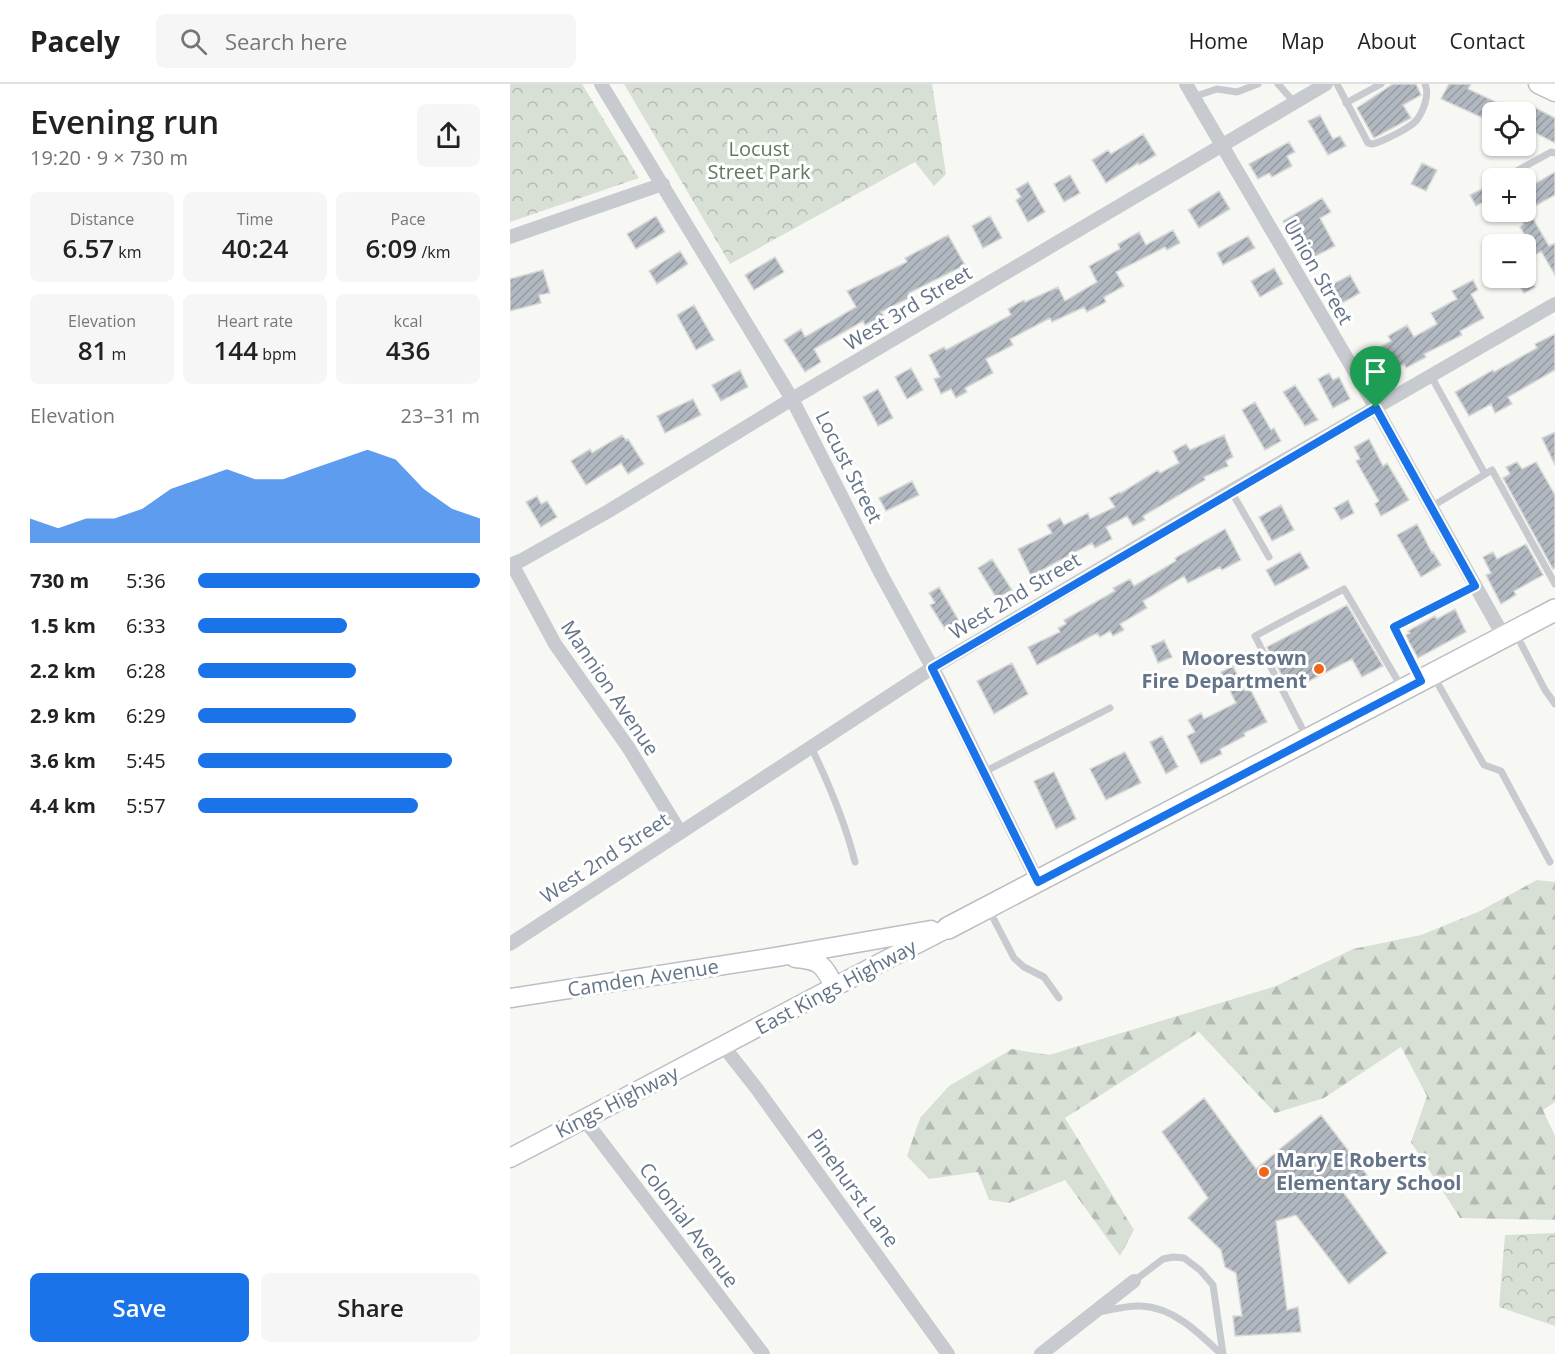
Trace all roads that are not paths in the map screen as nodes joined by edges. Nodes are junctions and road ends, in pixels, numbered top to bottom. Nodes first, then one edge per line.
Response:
1 (602, 84) edge
2 (1258, 84) edge
3 (1278, 84) edge
4 (1326, 84) edge
5 (1337, 84) edge
6 (1380, 84) edge
7 (1425, 84) edge
8 (1538, 84) edge
9 (1189, 88) edge
10 (1555, 92) edge
11 (1294, 102) junction
12 (1346, 103) junction
13 (1222, 146) junction
14 (1555, 153) edge
15 (1522, 168) edge
16 (663, 184) junction
17 (510, 237) edge
18 (1555, 304) edge
19 (1431, 375) junction
20 (792, 399) junction
21 (1376, 408) junction
22 (1485, 474) junction
23 (1231, 491) junction
24 (1431, 507) junction
25 (1269, 557) dead end
26 (511, 564) edge
27 (1555, 584) edge
28 (1475, 586) junction
29 (1555, 610) edge
30 (1510, 634) junction
31 (932, 668) junction
32 (1419, 682) junction
33 (1555, 704) edge
34 (1110, 708) dead end
35 (1308, 740) junction
36 (810, 746) junction
37 (984, 772) junction
38 (680, 832) junction
39 (855, 861) dead end
40 (1550, 862) dead end
41 (1038, 882) junction
42 (988, 908) junction
43 (948, 928) junction
44 (510, 944) edge
45 (776, 957) junction
46 (834, 986) junction
47 (510, 998) edge
48 (1059, 998) dead end
49 (724, 1047) junction
50 (584, 1119) junction
51 (510, 1158) edge
52 (1134, 1281) joint
53 (1095, 1313) junction
54 (763, 1354) edge
55 (948, 1354) edge
56 (1041, 1354) edge
57 (1222, 1354) edge

1 - 16 street, Locust Street
2 - 9 lane
3 - 11 lane
4 - 11 street, West 3rd Street
5 - 12 lane
6 - 12 lane
7 - 12 lane
8 - 10 main road
9 - 13 street, Union Street
11 - 13 street, West 3rd Street
13 - 20 street, West 3rd Street
13 - 21 street, Union Street
14 - 15 lane
16 - 17 street
16 - 20 street, Locust Street
18 - 19 street, West 2nd Street
19 - 21 street, West 2nd Street
19 - 22 lane
20 - 26 street, West 3rd Street
20 - 31 street, Locust Street
21 - 23 street, West 2nd Street
21 - 24 street, Union Street
22 - 24 lane
22 - 27 lane
23 - 25 lane
23 - 31 street, West 2nd Street
24 - 28 street, Union Street
26 - 38 street, Mannion Avenue
28 - 30 street, Union Street
28 - 32 lane
29 - 30 main road
30 - 32 main road
30 - 33 lane
31 - 36 street, West 2nd Street
31 - 37 street, Locust Street
32 - 35 main road
32 - 35 lane
32 - 40 lane
34 - 37 lane
35 - 41 main road
36 - 38 street, West 2nd Street
36 - 39 lane
37 - 41 street, Locust Street
38 - 44 street, West 2nd Street
41 - 42 main road
42 - 43 main road
42 - 48 lane
43 - 45 main road, Camden Avenue
43 - 46 main road, East Kings Highway
45 - 46 main road, Camden Avenue
45 - 47 main road, Camden Avenue
46 - 49 main road, East Kings Highway
49 - 50 main road, Kings Highway
49 - 55 street, Pinehurst Lane
50 - 51 main road, Kings Highway
50 - 54 street, Colonial Avenue
52 - 53 street
52 - 57 lane
53 - 56 street
53 - 57 lane

